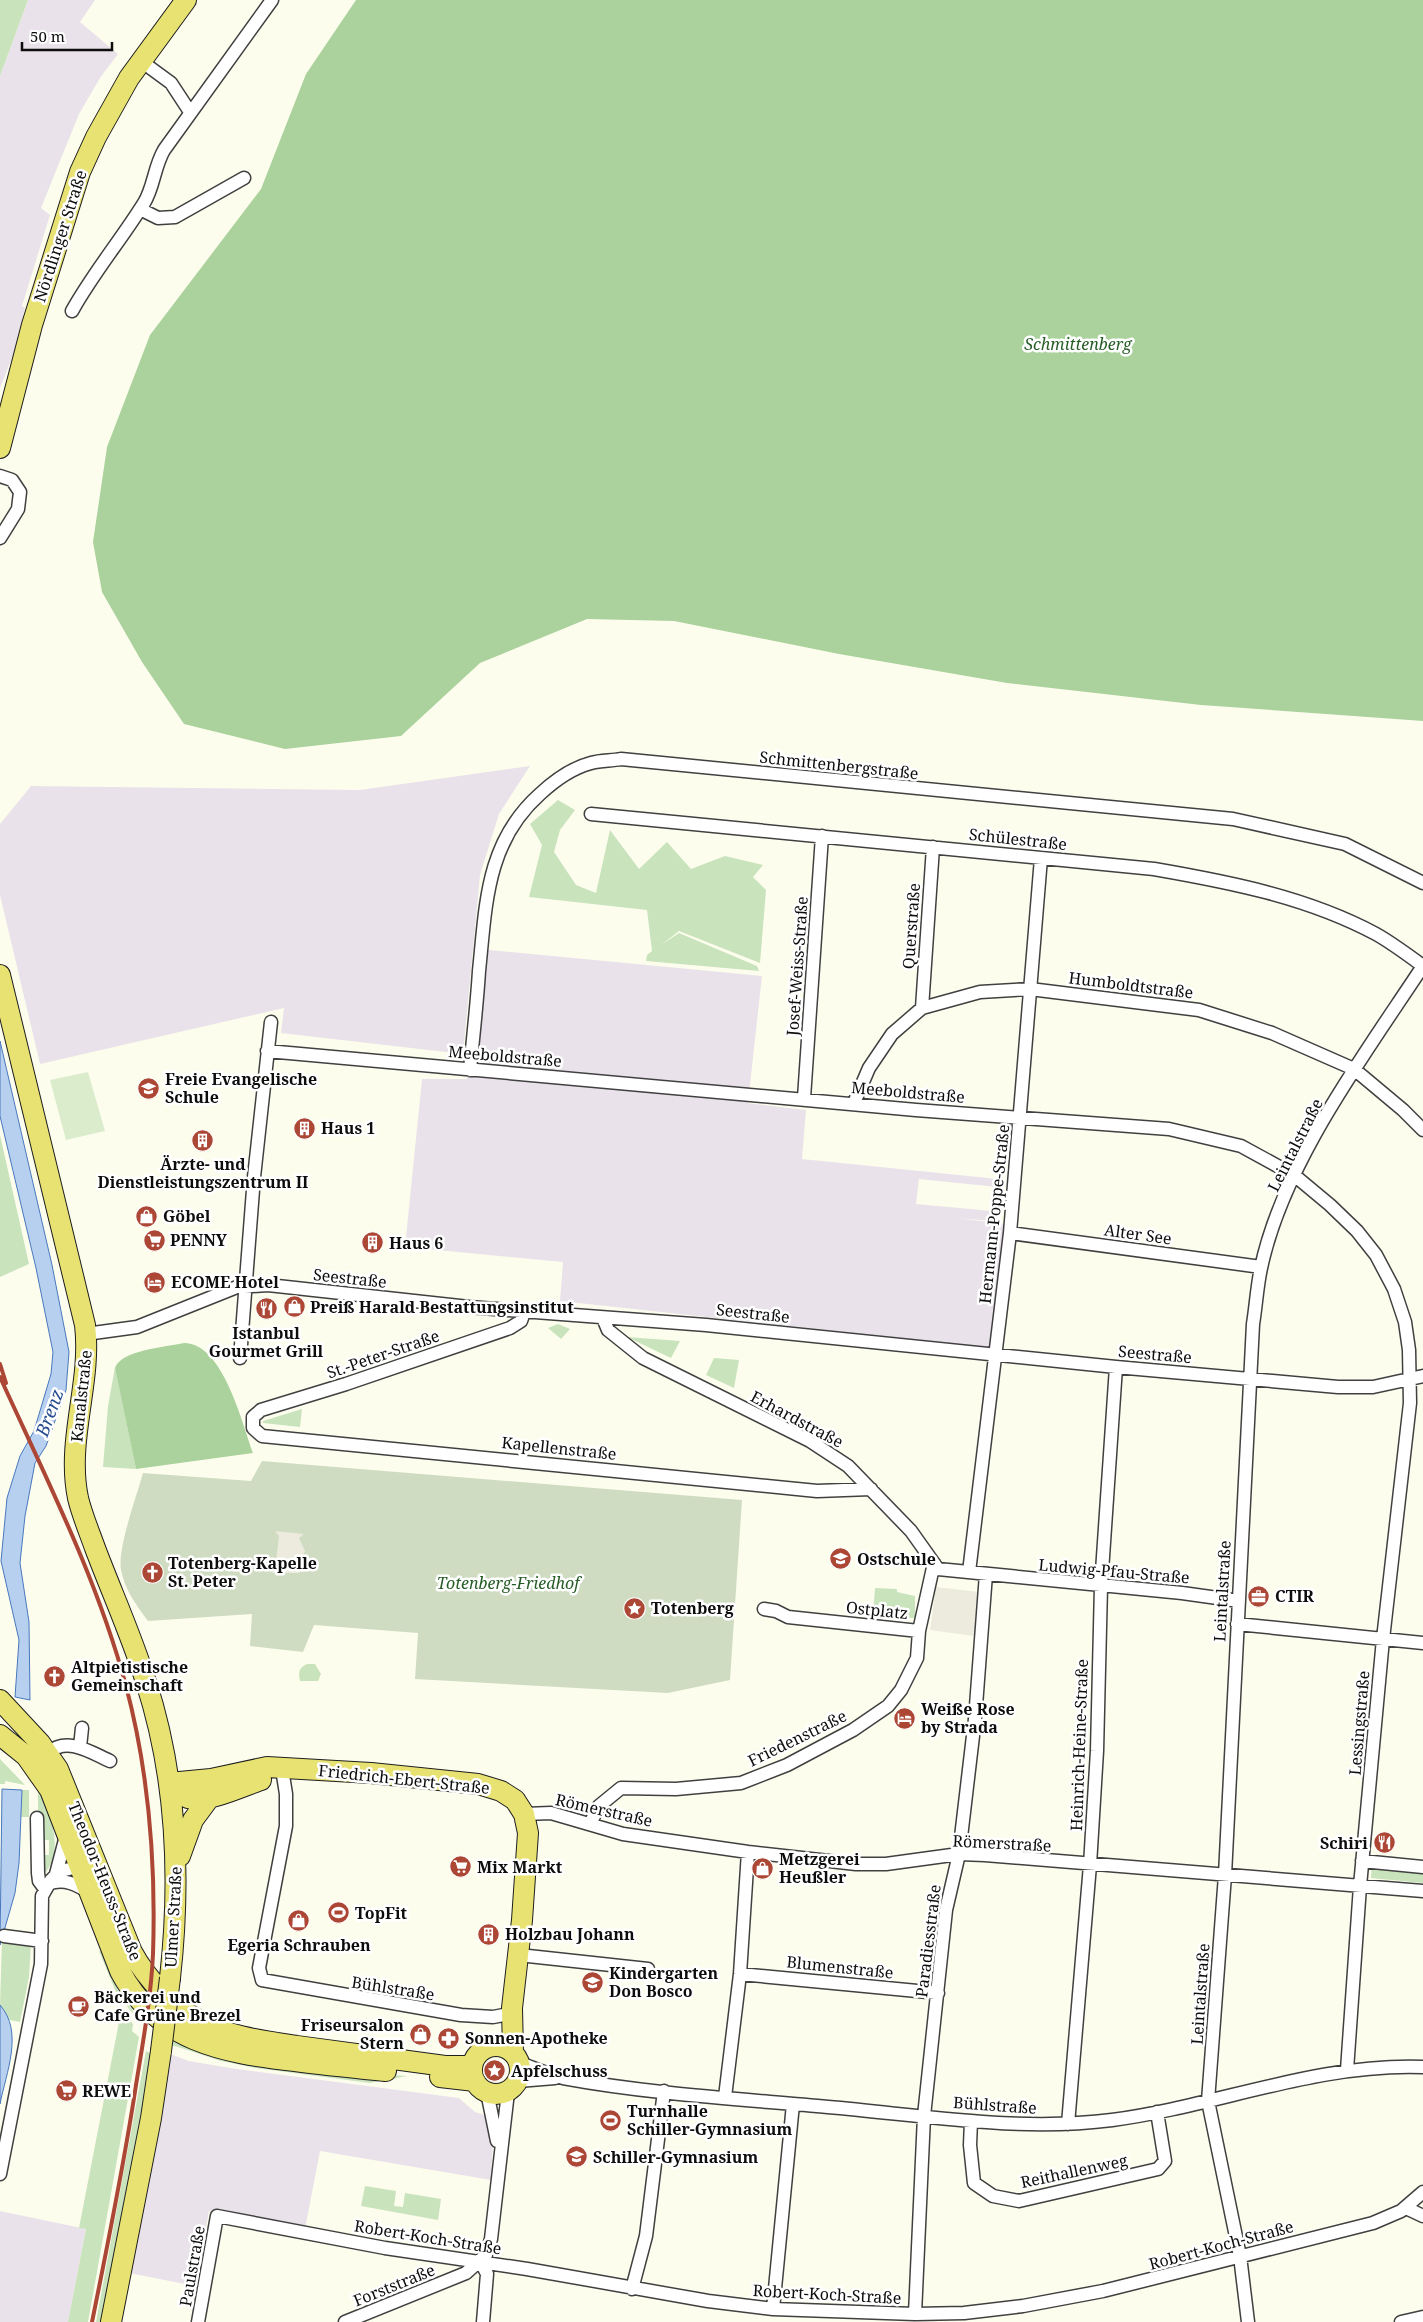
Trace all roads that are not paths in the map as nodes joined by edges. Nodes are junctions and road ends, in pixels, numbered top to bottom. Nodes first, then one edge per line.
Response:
1 (186, 0) edge
2 (272, 0) edge
3 (141, 61) junction
4 (190, 112) junction
5 (244, 178) dead end
6 (140, 209) junction
7 (72, 312) dead end
8 (3, 422) edge
9 (0, 448) edge
10 (0, 476) edge
11 (0, 538) edge
12 (591, 814) dead end
13 (822, 836) junction
14 (932, 847) junction
15 (1041, 858) junction
16 (1423, 883) edge
17 (1423, 966) edge
18 (0, 975) edge
19 (1030, 989) junction
20 (922, 1008) junction
21 (271, 1022) dead end
22 (267, 1051) junction
23 (1354, 1069) junction
24 (470, 1070) junction
25 (804, 1098) junction
26 (854, 1103) junction
27 (1020, 1116) junction
28 (1423, 1130) edge
29 (1294, 1175) junction
30 (1010, 1233) junction
31 (1261, 1267) junction
32 (246, 1286) junction
33 (524, 1312) junction
34 (603, 1318) junction
35 (86, 1334) junction
36 (995, 1354) junction
37 (240, 1358) dead end
38 (1116, 1367) junction
39 (1423, 1376) edge
40 (1249, 1379) junction
41 (1410, 1379) junction
42 (252, 1423) joint
43 (871, 1488) junction
44 (934, 1563) junction
45 (969, 1572) junction
46 (986, 1574) junction
47 (1101, 1586) junction
48 (1238, 1600) junction
49 (764, 1609) dead end
50 (1237, 1624) junction
51 (919, 1631) junction
52 (1383, 1639) junction
53 (1423, 1643) edge
54 (0, 1700) edge
55 (82, 1728) dead end
56 (1, 1739) edge
57 (80, 1747) junction
58 (48, 1753) junction
59 (110, 1761) dead end
60 (282, 1770) junction
61 (169, 1783) junction
62 (210, 1797) junction
63 (524, 1814) junction
64 (37, 1818) dead end
65 (590, 1824) junction
66 (67, 1831) junction
67 (748, 1852) junction
68 (959, 1854) junction
69 (1362, 1861) junction
70 (1090, 1865) junction
71 (1423, 1866) edge
72 (176, 1867) junction
73 (81, 1869) junction
74 (56, 1874) junction
75 (100, 1874) junction
76 (1225, 1875) junction
77 (1360, 1886) junction
78 (47, 1887) junction
79 (1423, 1891) edge
80 (90, 1894) junction
81 (4, 1936) dead end
82 (42, 1941) junction
83 (519, 1955) junction
84 (648, 1969) dead end
85 (740, 1974) junction
86 (938, 1994) junction
87 (505, 2013) junction
88 (511, 2067) junction
89 (1423, 2067) edge
90 (1347, 2070) junction
91 (561, 2078) junction
92 (478, 2080) junction
93 (664, 2091) junction
94 (725, 2097) junction
95 (1208, 2101) junction
96 (793, 2104) junction
97 (1158, 2112) junction
98 (924, 2116) junction
99 (971, 2120) junction
100 (1068, 2124) junction
101 (2, 2153) edge
102 (499, 2157) junction
103 (0, 2174) edge
104 (1423, 2192) edge
105 (1406, 2208) junction
106 (217, 2216) joint
107 (1423, 2216) edge
108 (1240, 2256) junction
109 (481, 2262) junction
110 (632, 2289) junction
111 (773, 2309) junction
112 (915, 2314) junction
113 (1423, 2317) edge
114 (111, 2322) edge
115 (198, 2322) edge
116 (345, 2322) edge
117 (483, 2322) edge
118 (1248, 2322) edge
119 (1401, 2322) edge

1 - 3 main road, Nördlinger Straße
2 - 4 street
3 - 4 street
3 - 8 main road, Nördlinger Straße
4 - 6 street
5 - 6 street
6 - 7 street
8 - 9 main road
10 - 11 street
12 - 13 street, Schülestraße
13 - 14 street, Schülestraße
13 - 25 street, Josef-Weiss-Straße
14 - 15 street, Schülestraße
14 - 20 street, Querstraße
15 - 17 street, Schülestraße
15 - 19 street, Hermann-Poppe-Straße
16 - 24 street, Schmittenbergstraße
17 - 23 street, Leintalstraße
18 - 35 main road, Kanalstraße
19 - 20 street, Humboldtstraße
19 - 23 street, Humboldtstraße
19 - 27 street, Hermann-Poppe-Straße
20 - 26 street, Humboldtstraße
21 - 22 street
22 - 24 street, Meeboldstraße
22 - 32 street
23 - 28 street, Humboldtstraße
23 - 29 street, Leintalstraße
24 - 25 street, Meeboldstraße
25 - 26 street, Meeboldstraße
26 - 27 street, Meeboldstraße
27 - 29 street, Meeboldstraße
27 - 30 street, Hermann-Poppe-Straße
29 - 31 street, Leintalstraße
29 - 41 street, Meeboldstraße
30 - 31 street, Alter See
30 - 36 street, Hermann-Poppe-Straße
31 - 40 street, Leintalstraße
32 - 33 street, Seestraße
32 - 35 street, Seestraße
32 - 37 street
33 - 34 street, Seestraße
33 - 42 street, St.-Peter-Straße
34 - 36 street, Seestraße
34 - 43 street, Erhardstraße
35 - 61 main road, Kanalstraße
36 - 38 street, Seestraße
36 - 45 street, Hermann-Poppe-Straße
38 - 40 street, Seestraße
38 - 47 street, Heinrich-Heine-Straße
39 - 41 street, Seestraße
40 - 41 street, Seestraße
40 - 48 street, Leintalstraße
41 - 52 street, Lessingstraße
42 - 43 street, Kapellenstraße
43 - 44 street, Erhardstraße
44 - 45 street
44 - 51 street, Ostplatz
45 - 46 street
46 - 47 street, Ludwig-Pfau-Straße
46 - 68 street, Paradiesstraße
47 - 48 street, Ludwig-Pfau-Straße
47 - 70 street, Heinrich-Heine-Straße
48 - 50 street, Leintalstraße
49 - 51 street, Ostplatz
50 - 52 street
50 - 76 street, Leintalstraße
51 - 65 street, Friedenstraße
52 - 53 street
52 - 69 street, Lessingstraße
54 - 58 main road, Theodor-Heuss-Straße
55 - 57 street
56 - 66 main road, Theodor-Heuss-Straße
57 - 58 street
57 - 59 street
58 - 75 main road, Theodor-Heuss-Straße
60 - 61 main road, Friedrich-Ebert-Straße
60 - 62 main road, Friedrich-Ebert-Straße
60 - 63 main road, Friedrich-Ebert-Straße
60 - 87 street, Bühlstraße
61 - 62 main road, Friedrich-Ebert-Straße
61 - 72 main road, Ulmer Straße
62 - 72 main road
63 - 65 street, Römerstraße
63 - 83 main road
64 - 78 street
65 - 67 street, Römerstraße
66 - 73 main road, Theodor-Heuss-Straße
66 - 74 street
67 - 68 street, Römerstraße
67 - 85 street
68 - 70 street, Römerstraße
68 - 86 street, Paradiesstraße
69 - 71 street
69 - 77 street, Lessingstraße
70 - 76 street, Römerstraße
70 - 100 street, Heinrich-Heine-Straße
72 - 114 main road, Ulmer Straße, bridge
73 - 74 street
73 - 75 street
73 - 80 main road, Theodor-Heuss-Straße
74 - 78 street
75 - 92 main road, Theodor-Heuss-Straße
76 - 77 street, Römerstraße
76 - 95 street, Leintalstraße
77 - 79 street, Römerstraße
77 - 90 street, Lessingstraße
78 - 80 street
78 - 82 street
80 - 92 main road, Theodor-Heuss-Straße
81 - 82 street
82 - 101 street
83 - 84 street
83 - 87 main road
85 - 86 street, Blumenstraße
85 - 94 street
86 - 98 street, Paradiesstraße
87 - 88 main road
88 - 91 street, Bühlstraße
88 - 91 street, Bühlstraße
88 - 92 main road
88 - 92 main road
88 - 102 street
89 - 90 street, Bühlstraße
90 - 95 street, Bühlstraße
91 - 93 street, Bühlstraße
92 - 102 street
93 - 94 street, Bühlstraße
93 - 110 street
94 - 96 street, Bühlstraße
95 - 97 street, Bühlstraße
95 - 108 street, Leintalstraße
96 - 98 street, Bühlstraße
96 - 111 street
97 - 99 street, Reithallenweg
97 - 100 street, Bühlstraße
98 - 99 street, Bühlstraße
98 - 112 street, Paradiesstraße
99 - 100 street, Bühlstraße
101 - 103 street
102 - 109 street
104 - 105 street, Robert-Koch-Straße
105 - 107 street
105 - 108 street, Robert-Koch-Straße
106 - 109 street, Robert-Koch-Straße
106 - 115 street, Paulstraße
108 - 112 street, Robert-Koch-Straße
108 - 118 street, Leintalstraße
109 - 110 street, Robert-Koch-Straße
109 - 116 street, Forststraße
109 - 117 street
110 - 111 street, Robert-Koch-Straße
111 - 112 street, Robert-Koch-Straße
113 - 119 street

